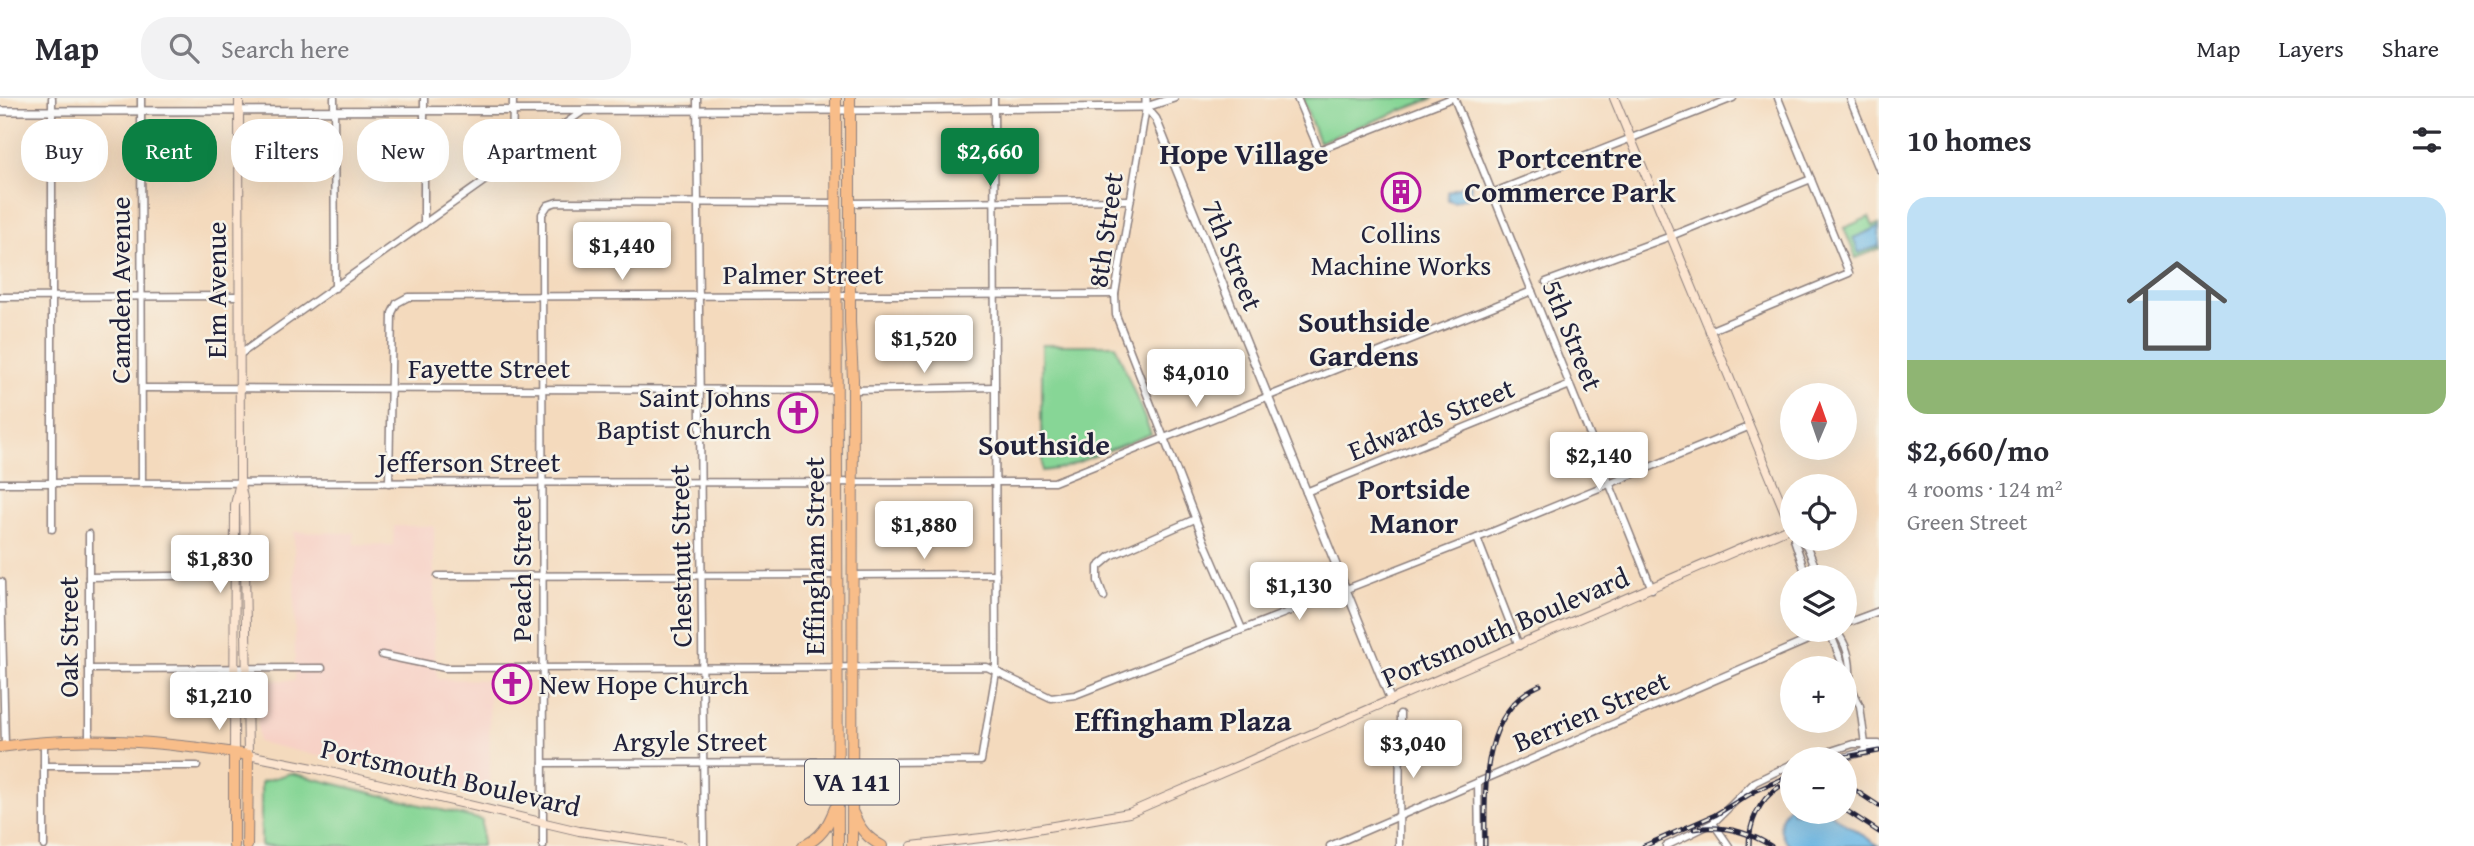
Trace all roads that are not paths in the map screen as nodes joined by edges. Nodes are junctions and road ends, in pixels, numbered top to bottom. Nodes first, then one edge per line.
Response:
1 (52, 98) edge
2 (141, 98) edge
3 (239, 98) edge
4 (334, 98) edge
5 (424, 98) edge
6 (513, 98) edge
7 (697, 98) edge
8 (850, 98) edge
9 (994, 98) edge
10 (1174, 98) edge
11 (1297, 98) edge
12 (1453, 98) edge
13 (1614, 98) edge
14 (1733, 98) edge
15 (1778, 98) edge
16 (1850, 98) edge
17 (1146, 102) edge
18 (836, 104) edge
19 (697, 109) junction
20 (850, 109) junction
21 (994, 109) junction
22 (52, 110) junction
23 (141, 110) junction
24 (239, 110) junction
25 (334, 110) junction
26 (424, 110) junction
27 (512, 110) junction
28 (584, 110) junction
29 (0, 111) edge
30 (512, 119) edge
31 (571, 119) edge
32 (1631, 140) junction
33 (1879, 169) edge
34 (1811, 179) junction
35 (483, 182) edge
36 (1492, 193) junction
37 (1130, 200) junction
38 (994, 201) junction
39 (698, 202) junction
40 (837, 203) junction
41 (850, 203) junction
42 (424, 224) junction
43 (1671, 236) junction
44 (1546, 282) dead end
45 (335, 288) junction
46 (1532, 291) junction
47 (1115, 294) junction
48 (837, 295) junction
49 (850, 295) junction
50 (995, 295) junction
51 (239, 296) junction
52 (542, 296) junction
53 (699, 296) junction
54 (0, 297) edge
55 (52, 297) junction
56 (141, 297) junction
57 (1709, 331) junction
58 (239, 355) junction
59 (1570, 385) junction
60 (995, 387) junction
61 (142, 388) junction
62 (542, 388) junction
63 (390, 389) junction
64 (700, 389) junction
65 (240, 390) junction
66 (837, 390) junction
67 (853, 390) junction
68 (1268, 396) junction
69 (1748, 426) junction
70 (1163, 437) junction
71 (996, 481) junction
72 (701, 482) junction
73 (838, 482) junction
74 (852, 482) junction
75 (0, 483) edge
76 (53, 483) junction
77 (142, 483) junction
78 (240, 483) junction
79 (389, 483) junction
80 (542, 483) junction
81 (1610, 483) junction
82 (1307, 492) junction
83 (1780, 501) edge
84 (1195, 519) junction
85 (52, 529) dead end
86 (89, 534) dead end
87 (1780, 534) edge
88 (1477, 538) junction
89 (996, 574) junction
90 (702, 575) junction
91 (837, 575) junction
92 (852, 575) junction
93 (240, 576) junction
94 (438, 576) dead end
95 (542, 576) junction
96 (89, 577) junction
97 (1, 582) edge
98 (1345, 588) junction
99 (1652, 589) junction
100 (1104, 597) dead end
101 (1879, 611) edge
102 (1857, 619) edge
103 (1242, 629) junction
104 (1805, 642) edge
105 (1519, 646) junction
106 (382, 655) dead end
107 (836, 667) junction
108 (323, 668) dead end
109 (542, 668) junction
110 (702, 668) junction
111 (852, 668) junction
112 (89, 669) junction
113 (233, 669) junction
114 (247, 669) junction
115 (996, 672) junction
116 (1857, 698) edge
117 (1391, 701) junction
118 (1400, 714) dead end
119 (89, 740) junction
120 (44, 742) junction
121 (1865, 743) junction
122 (1879, 746) edge
123 (2, 747) edge
124 (1839, 747) edge
125 (1866, 752) junction
126 (234, 753) junction
127 (1857, 754) edge
128 (248, 755) junction
129 (704, 762) junction
130 (837, 762) junction
131 (543, 763) junction
132 (44, 766) junction
133 (197, 766) dead end
134 (1780, 770) edge
135 (878, 771) dead end
136 (1478, 782) junction
137 (838, 798) junction
138 (851, 809) junction
139 (1399, 817) junction
140 (542, 822) junction
141 (1713, 823) junction
142 (44, 846) edge
143 (234, 846) edge
144 (247, 846) edge
145 (542, 846) edge
146 (682, 846) edge
147 (704, 846) edge
148 (803, 846) edge
149 (838, 846) edge
150 (852, 846) edge
151 (882, 846) edge
152 (912, 846) edge
153 (1330, 846) edge
154 (1399, 846) edge
155 (1479, 846) edge
156 (1666, 846) edge
157 (1729, 846) edge

1 - 22 street
2 - 23 street, Camden Avenue
3 - 24 main road, Elm Avenue
4 - 25 street
5 - 26 street
6 - 27 street
7 - 19 street, Chestnut Street
8 - 20 main road, Effingham Street / VA 141
9 - 21 street
10 - 17 street
11 - 12 street
12 - 36 street, 5th Street
13 - 32 main road
14 - 32 street
15 - 34 street
16 - 33 street
17 - 21 street
17 - 37 street, 8th Street
17 - 68 street, 7th Street
18 - 19 street
18 - 20 street
18 - 40 main road, Effingham Street / VA 141
19 - 28 street
19 - 39 street, Chestnut Street
20 - 21 street
20 - 41 main road, Effingham Street / VA 141
21 - 38 street
22 - 23 street
22 - 29 street
22 - 55 street
23 - 24 street
23 - 56 street, Camden Avenue
24 - 25 street
24 - 51 main road, Elm Avenue
25 - 26 street
25 - 45 street
26 - 27 street
26 - 42 street
27 - 28 street
27 - 30 street
28 - 31 street
32 - 36 street
32 - 43 main road
34 - 43 street
34 - 57 street
35 - 42 street
36 - 46 street, 5th Street
37 - 38 street
37 - 47 street, 8th Street
38 - 41 street
38 - 50 street
39 - 40 street
39 - 52 street, Peach Street
39 - 53 street, Chestnut Street
40 - 48 main road, Effingham Street / VA 141
41 - 49 main road, Effingham Street / VA 141
42 - 45 street
43 - 44 street
43 - 57 main road
45 - 58 street
46 - 59 street, 5th Street
46 - 68 street, Jefferson Street
47 - 50 street, Palmer Street
47 - 70 street, 8th Street
48 - 49 street, Palmer Street
48 - 53 street, Palmer Street
48 - 66 main road, Effingham Street / VA 141
49 - 50 street, Palmer Street
49 - 67 main road, Effingham Street / VA 141
50 - 60 street
51 - 56 street
51 - 58 main road, Elm Avenue
52 - 53 street, Palmer Street
52 - 62 street, Peach Street
52 - 63 street, Palmer Street
53 - 64 street, Chestnut Street
54 - 55 street
55 - 56 street
55 - 76 street
56 - 61 street, Camden Avenue
57 - 69 main road
58 - 65 main road, Elm Avenue
59 - 81 street, 5th Street
59 - 82 street, Edwards Street
60 - 67 street
60 - 71 street
61 - 65 street, Fayette Street
61 - 77 street, Camden Avenue
62 - 63 street, Fayette Street
62 - 64 street, Fayette Street
62 - 80 street, Peach Street
63 - 65 street, Fayette Street
63 - 79 street
64 - 66 street, Fayette Street
64 - 72 street, Chestnut Street
65 - 78 main road, Elm Avenue
66 - 73 main road, Effingham Street / VA 141
67 - 74 main road, Effingham Street / VA 141
68 - 70 street, Jefferson Street
68 - 82 street, 7th Street
69 - 81 street
69 - 83 main road
70 - 71 street, Jefferson Street
70 - 84 street, 8th Street
71 - 74 street, Jefferson Street
71 - 89 street
72 - 73 street, Jefferson Street
72 - 80 street, Jefferson Street
72 - 90 street, Chestnut Street
73 - 74 street, Jefferson Street
73 - 91 main road, Effingham Street / VA 141
74 - 92 main road, Effingham Street / VA 141
75 - 76 street, Jefferson Street
76 - 77 street, Jefferson Street
76 - 85 street
77 - 78 street, Jefferson Street
78 - 79 street, Jefferson Street
78 - 93 main road, Elm Avenue
79 - 80 street, Jefferson Street
80 - 95 street, Peach Street
81 - 88 street
81 - 99 street, 5th Street
82 - 98 street, 7th Street
84 - 100 street
84 - 103 street, 8th Street
86 - 96 street, Oak Street
87 - 99 main road, Portsmouth Boulevard
88 - 98 street
88 - 105 street
89 - 92 street
89 - 115 street
90 - 91 street
90 - 95 street
90 - 110 street, Chestnut Street
91 - 107 main road, Effingham Street / VA 141
92 - 111 main road, Effingham Street / VA 141
93 - 96 street
93 - 113 main road, Elm Avenue
93 - 114 main road, Elm Avenue
94 - 95 street
95 - 109 street, Peach Street
96 - 112 street, Oak Street
97 - 123 street
98 - 103 street
98 - 117 street, 7th Street
99 - 105 main road, Portsmouth Boulevard
101 - 102 street
103 - 115 street
104 - 136 street, Berrien Street
105 - 117 main road, Portsmouth Boulevard
106 - 109 street
107 - 110 street
107 - 111 street
107 - 130 main road, Effingham Street / VA 141
108 - 114 street
109 - 110 street
109 - 131 street, Peach Street
110 - 129 street, Chestnut Street
111 - 115 street
111 - 138 main road, Effingham Street / VA 141
112 - 113 street
112 - 119 street, Oak Street
113 - 114 street
113 - 126 main road, Elm Avenue
114 - 128 main road, Elm Avenue
115 - 135 street
116 - 121 street
117 - 152 main road, Portsmouth Boulevard
118 - 139 street
119 - 120 main road, Portsmouth Boulevard
119 - 126 main road, Portsmouth Boulevard
120 - 123 main road, Portsmouth Boulevard
120 - 132 street
121 - 122 street
121 - 124 street
121 - 125 street
122 - 125 street
125 - 127 street
126 - 128 main road, Portsmouth Boulevard
126 - 143 main road, Elm Avenue
128 - 140 main road, Portsmouth Boulevard
128 - 144 main road, Elm Avenue
129 - 130 street, Argyle Street
129 - 131 street, Argyle Street
129 - 147 street, Chestnut Street
130 - 137 main road, Effingham Street / VA 141
131 - 140 street, Peach Street
132 - 133 street
132 - 142 street
134 - 141 street
136 - 139 street, Berrien Street
136 - 155 street
137 - 148 main road
137 - 149 main road, Effingham Street / VA 141
138 - 150 main road, Effingham Street / VA 141
138 - 151 main road
139 - 153 street, Berrien Street
139 - 154 street
140 - 145 street, Peach Street
140 - 146 main road, Portsmouth Boulevard
141 - 156 street
141 - 157 street

